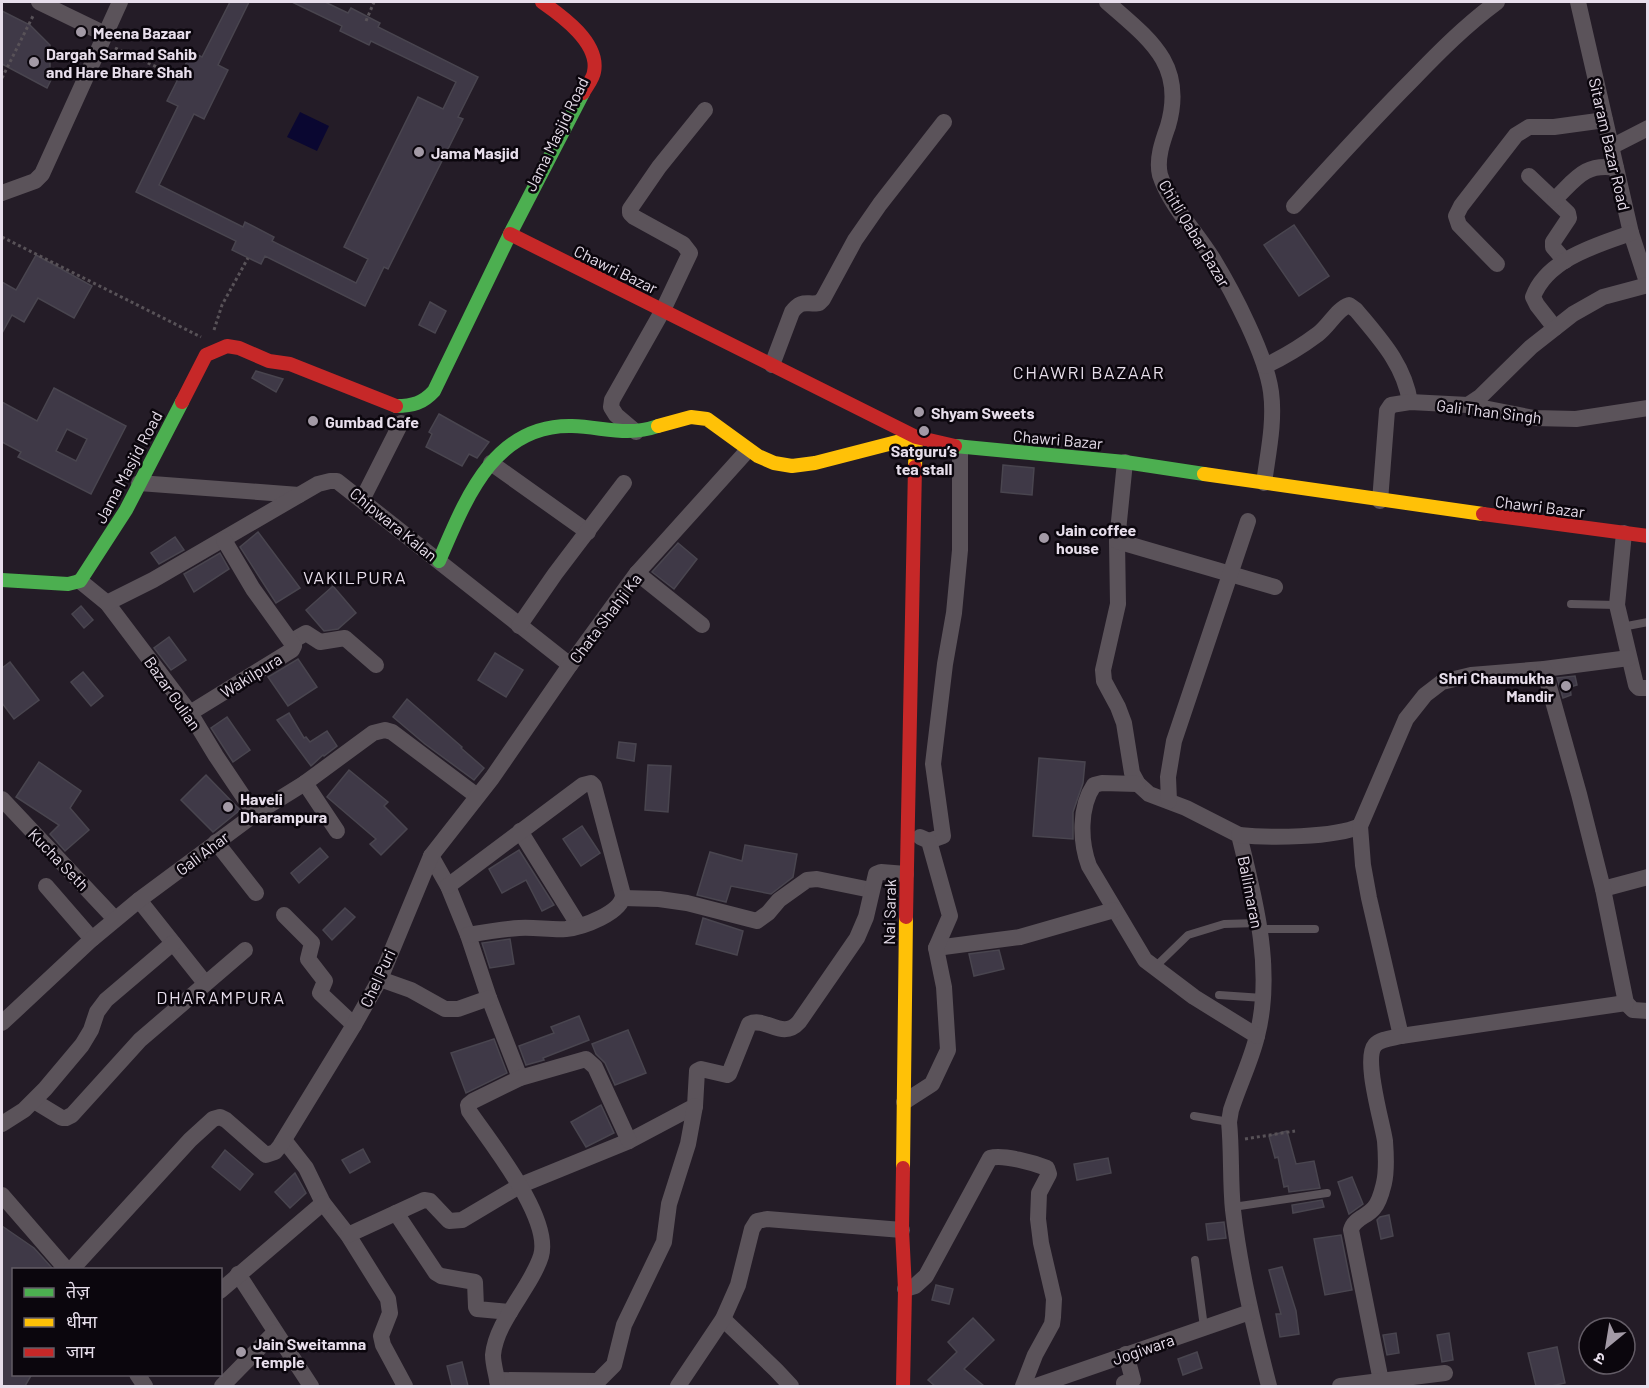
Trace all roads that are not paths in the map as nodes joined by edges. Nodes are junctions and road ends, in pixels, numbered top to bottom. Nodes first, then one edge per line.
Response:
1 (40, 2) edge
2 (120, 2) edge
3 (542, 2) edge
4 (1107, 2) edge
5 (1497, 2) edge
6 (1578, 2) edge
7 (106, 39) junction
8 (705, 110) dead end
9 (1605, 120) junction
10 (944, 122) dead end
11 (1647, 129) edge
12 (1611, 147) junction
13 (1616, 168) junction
14 (1529, 176) dead end
15 (2, 194) edge
16 (1555, 199) junction
17 (1294, 207) dead end
18 (1631, 233) junction
19 (515, 237) junction
20 (1565, 261) junction
21 (1497, 264) dead end
22 (1647, 285) edge
23 (663, 310) junction
24 (1555, 328) junction
25 (269, 361) junction
26 (772, 364) junction
27 (1265, 366) junction
28 (312, 387) dead end
29 (1410, 402) junction
30 (1468, 405) junction
31 (1647, 408) edge
32 (408, 420) joint
33 (636, 432) junction
34 (916, 437) junction
35 (960, 447) junction
36 (747, 451) junction
37 (1125, 462) junction
38 (491, 463) junction
39 (139, 483) junction
40 (624, 483) dead end
41 (1264, 483) junction
42 (299, 495) junction
43 (362, 500) junction
44 (1380, 501) junction
45 (1248, 521) dead end
46 (588, 532) junction
47 (1624, 533) junction
48 (1647, 536) edge
49 (224, 540) junction
50 (1117, 541) junction
51 (439, 561) junction
52 (637, 573) junction
53 (1231, 574) junction
54 (2, 580) edge
55 (80, 581) junction
56 (1275, 587) dead end
57 (107, 603) junction
58 (1571, 604) dead end
59 (1617, 605) junction
60 (1647, 622) edge
61 (702, 625) dead end
62 (519, 626) junction
63 (1621, 627) junction
64 (292, 641) junction
65 (1629, 658) junction
66 (570, 664) junction
67 (376, 665) dead end
68 (1544, 669) junction
69 (1647, 688) edge
70 (189, 714) junction
71 (305, 783) junction
72 (1138, 784) junction
73 (477, 796) junction
74 (2, 800) edge
75 (1169, 801) junction
76 (255, 814) junction
77 (1360, 826) junction
78 (337, 831) dead end
79 (520, 831) junction
80 (907, 833) junction
81 (1239, 835) junction
82 (929, 841) junction
83 (216, 842) junction
84 (431, 856) junction
85 (906, 874) junction
86 (1647, 877) edge
87 (46, 886) dead end
88 (447, 886) junction
89 (1603, 888) junction
90 (871, 890) junction
91 (256, 893) dead end
92 (623, 898) junction
93 (139, 900) junction
94 (1114, 910) junction
95 (285, 915) dead end
96 (115, 919) junction
97 (579, 926) junction
98 (1259, 926) junction
99 (1316, 929) dead end
100 (468, 935) junction
101 (92, 939) junction
102 (173, 944) junction
103 (936, 948) junction
104 (245, 950) dead end
105 (1154, 968) junction
106 (380, 979) junction
107 (205, 983) junction
108 (1219, 995) dead end
109 (489, 998) junction
110 (1264, 998) junction
111 (1626, 1002) junction
112 (1647, 1011) edge
113 (2, 1023) edge
114 (354, 1025) junction
115 (1257, 1036) junction
116 (1401, 1036) junction
117 (520, 1078) junction
118 (34, 1101) junction
119 (904, 1102) junction
120 (694, 1106) junction
121 (1194, 1116) dead end
122 (1229, 1122) junction
123 (2, 1124) edge
124 (284, 1140) junction
125 (629, 1141) junction
126 (520, 1185) junction
127 (1328, 1193) dead end
128 (2, 1195) edge
129 (323, 1203) junction
130 (1233, 1207) junction
131 (396, 1213) junction
132 (902, 1230) junction
133 (348, 1235) junction
134 (1195, 1260) dead end
135 (68, 1268) edge
136 (70, 1268) edge
137 (238, 1274) junction
138 (222, 1289) edge
139 (905, 1289) junction
140 (510, 1312) junction
141 (1250, 1312) junction
142 (723, 1319) junction
143 (1204, 1328) junction
144 (275, 1332) junction
145 (1126, 1354) junction
146 (1444, 1373) dead end
147 (1381, 1381) junction
148 (498, 1383) edge
149 (597, 1384) edge
150 (222, 1386) edge
151 (311, 1386) edge
152 (405, 1386) edge
153 (678, 1386) edge
154 (791, 1386) edge
155 (903, 1386) edge
156 (1023, 1386) edge
157 (1036, 1386) edge
158 (1125, 1386) edge
159 (1269, 1386) edge
160 (1340, 1386) edge

1 - 7 street
2 - 7 street
3 - 19 street, Jama Masjid Road
4 - 27 street, Chitli Qabar Bazar
5 - 17 street
6 - 9 street, Sitaram Bazar Road
7 - 15 street
8 - 23 street
9 - 12 street, Sitaram Bazar Road
9 - 21 street
10 - 26 street
11 - 12 street
12 - 13 street, Sitaram Bazar Road
13 - 16 street
13 - 18 street, Sitaram Bazar Road
14 - 16 street
16 - 20 street
18 - 20 street
18 - 22 street, Sitaram Bazar Road
19 - 23 street, Chawri Bazar
19 - 25 street, Jama Masjid Road
19 - 32 street, Jama Masjid Road
20 - 24 street
22 - 24 street
23 - 26 street, Chawri Bazar
23 - 33 street
24 - 30 street
25 - 28 street, Jama Masjid Road
25 - 39 street, Jama Masjid Road
26 - 34 street, Chawri Bazar
27 - 29 street
27 - 41 street, Chitli Qabar Bazar
29 - 30 street, Gali Than Singh
29 - 44 street
30 - 31 street, Gali Than Singh
32 - 43 street
33 - 36 street
33 - 38 street
34 - 35 street, Chawri Bazar
34 - 36 street
34 - 80 street, Nai Sarak
35 - 37 street, Chawri Bazar
35 - 82 street
36 - 52 street, Chata Shahji Ka
37 - 41 street, Chawri Bazar
37 - 50 street
38 - 46 street
38 - 51 street
39 - 42 street
39 - 55 street, Jama Masjid Road
40 - 46 street
41 - 44 street, Chawri Bazar
42 - 43 street, Chipwara Kalan
42 - 49 street, Chipwara Kalan
43 - 51 street, Chipwara Kalan
44 - 47 street, Chawri Bazar
45 - 53 street
46 - 62 street
47 - 48 street, Chawri Bazar
47 - 59 street
49 - 57 street, Chipwara Kalan
49 - 64 street, Wakilpura
50 - 53 street
50 - 72 street
51 - 62 street, Chipwara Kalan
52 - 61 street
52 - 66 street, Chata Shahji Ka
53 - 56 street
53 - 75 street
54 - 55 street
55 - 57 street, Bazar Gulian
57 - 70 street, Bazar Gulian
58 - 59 lane
59 - 63 street
60 - 63 lane
62 - 66 street, Chipwara Kalan
63 - 65 street
64 - 67 street
64 - 70 street, Wakilpura
65 - 68 street
65 - 69 street
66 - 73 street, Chata Shahji Ka
68 - 77 street
68 - 89 street
70 - 76 street, Bazar Gulian
71 - 73 street, Gali Ahar
71 - 76 street, Gali Ahar
71 - 78 street
72 - 75 street, Ballimaran
72 - 94 street
73 - 84 street, Chel Puri
74 - 96 street, Kucha Seth
75 - 81 street, Ballimaran
76 - 83 street, Gali Ahar
77 - 81 street
77 - 116 street
79 - 88 street
79 - 92 street
79 - 97 street
80 - 82 street
80 - 85 street, Nai Sarak
81 - 98 street, Ballimaran
82 - 103 street
83 - 91 street
83 - 93 street, Gali Ahar
84 - 88 street
84 - 106 street, Chel Puri
85 - 90 street
85 - 119 street, Nai Sarak
86 - 89 street
87 - 101 street
88 - 100 street
89 - 111 street
90 - 92 street
90 - 120 street
92 - 97 street
93 - 96 street, Gali Ahar
93 - 102 street
94 - 103 street
94 - 105 street
95 - 114 street
96 - 101 street, Gali Ahar
97 - 100 street
98 - 99 lane
98 - 105 lane
98 - 110 street, Ballimaran
100 - 109 street
101 - 113 street, Gali Ahar
102 - 107 street
102 - 118 street
103 - 119 street
104 - 107 street
105 - 115 street
106 - 109 street
106 - 114 street, Chel Puri
107 - 118 street
108 - 110 lane
109 - 117 street
110 - 115 street, Ballimaran
111 - 112 street
111 - 116 street
114 - 124 street, Chel Puri
115 - 122 street, Ballimaran
116 - 147 street
117 - 125 street
117 - 126 street
118 - 123 street
119 - 132 street, Nai Sarak
120 - 125 street
120 - 149 street
121 - 122 lane
122 - 130 street, Ballimaran
124 - 129 street
124 - 136 street, Chel Puri
125 - 126 street
126 - 131 street
126 - 140 street
127 - 130 lane
128 - 135 street
129 - 133 street
129 - 137 street
130 - 141 street, Ballimaran
131 - 133 street
131 - 140 street
132 - 139 street, Nai Sarak
132 - 142 street
133 - 152 street
134 - 143 lane
137 - 138 street
137 - 144 street
139 - 155 street, Nai Sarak
139 - 156 street
140 - 148 street
141 - 143 street, Jogiwara
141 - 159 street, Ballimaran
142 - 153 street
142 - 154 street
143 - 145 street, Jogiwara
144 - 150 street
144 - 151 street
145 - 157 street, Jogiwara
145 - 158 street
146 - 147 street
147 - 160 street
148 - 149 street

